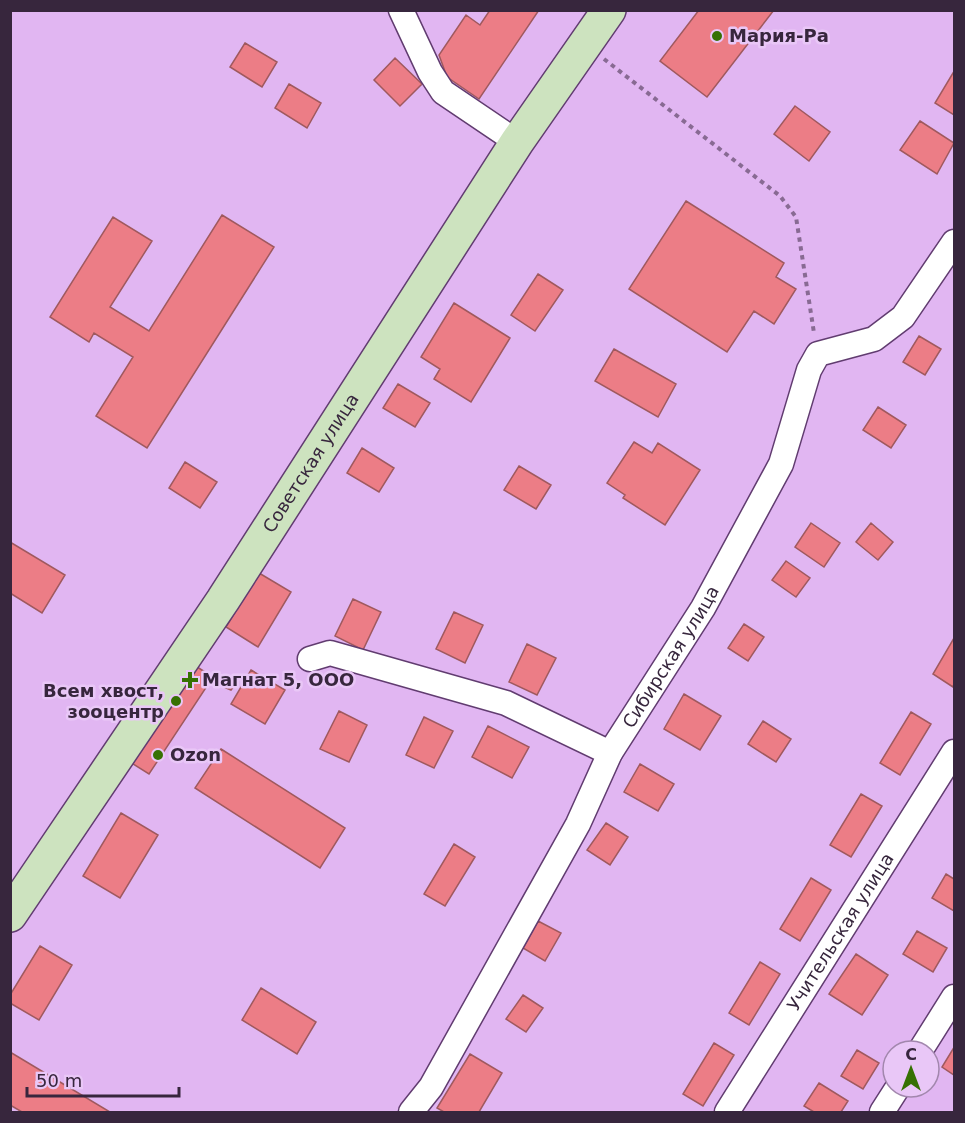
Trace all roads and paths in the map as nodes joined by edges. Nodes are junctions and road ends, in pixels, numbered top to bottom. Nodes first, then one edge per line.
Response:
1 (401, 10) edge
2 (609, 10) edge
3 (586, 45) junction
4 (517, 142) junction
5 (954, 242) edge
6 (818, 354) junction
7 (310, 659) dead end
8 (954, 752) edge
9 (610, 753) junction
10 (10, 915) edge
11 (954, 997) edge
12 (928, 1039) edge
13 (891, 1099) edge
14 (411, 1113) edge
15 (727, 1113) edge
16 (882, 1113) edge

1 - 4 street
2 - 3 main road, Советская улица
3 - 4 main road, Советская улица
3 - 6 path
4 - 10 main road, Советская улица
5 - 6 street
6 - 9 street, Сибирская улица
7 - 9 street
8 - 15 street, Учительская улица
9 - 14 street, Сибирская улица
11 - 12 street
13 - 16 street

